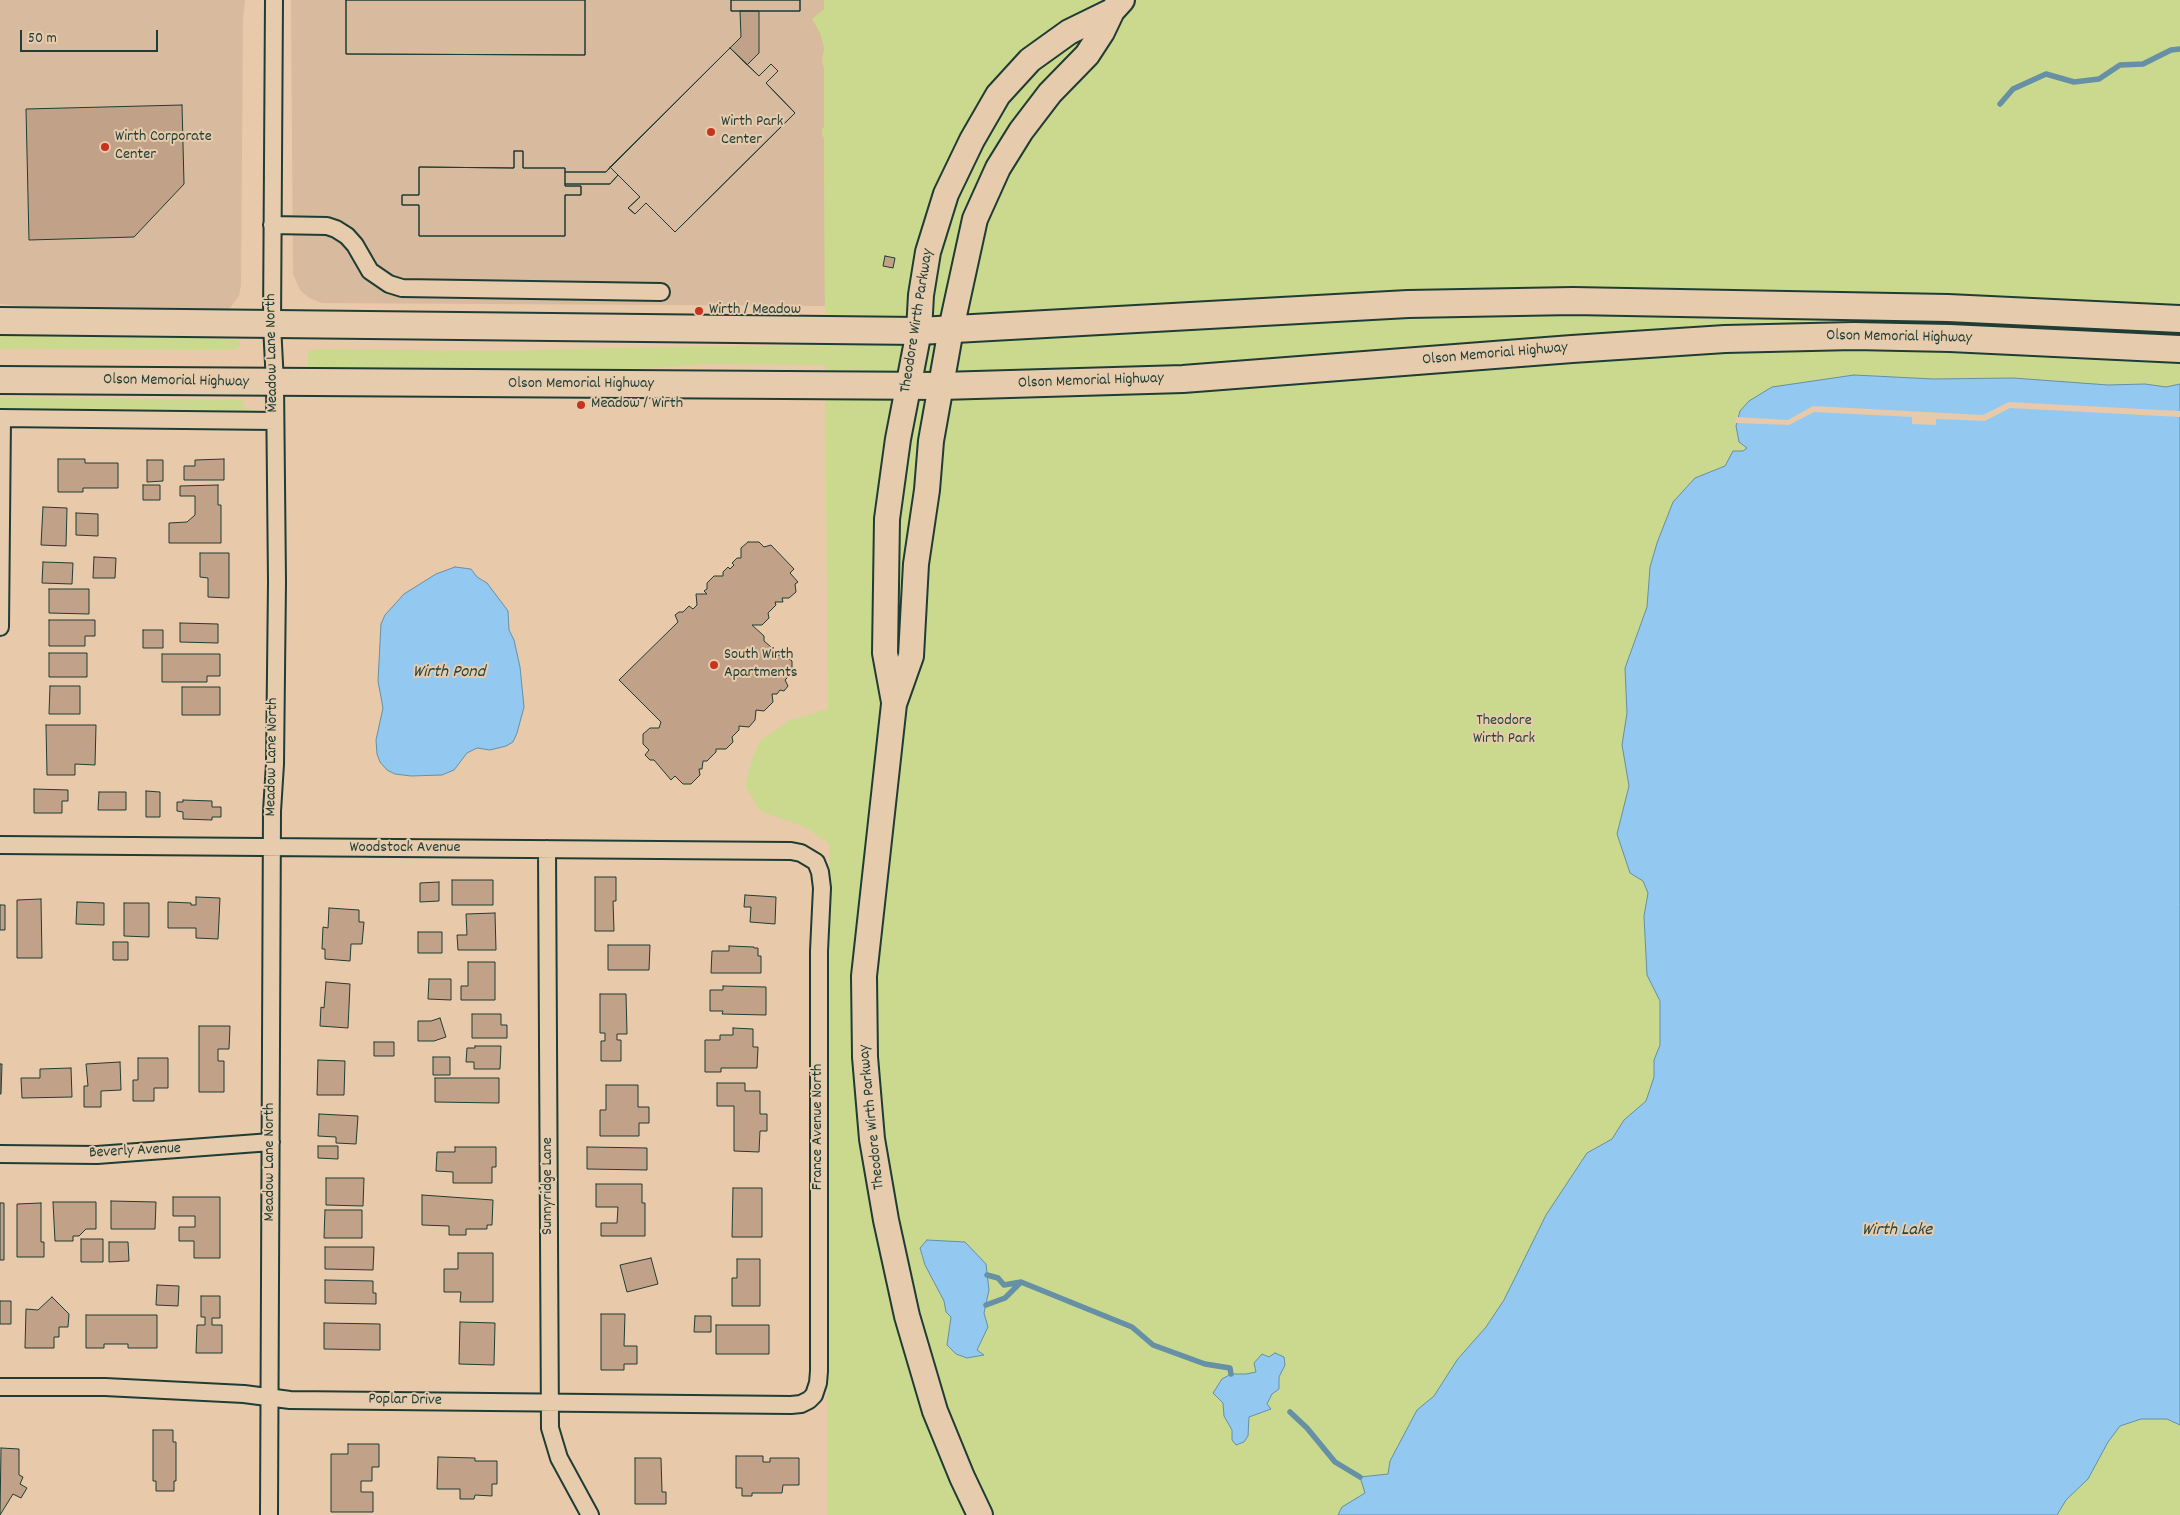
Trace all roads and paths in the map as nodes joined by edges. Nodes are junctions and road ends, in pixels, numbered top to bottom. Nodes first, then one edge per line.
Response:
1 (274, 0) edge
2 (1117, 5) edge
3 (272, 225) junction
4 (661, 292) dead end
5 (2180, 319) edge
6 (0, 321) edge
7 (272, 325) junction
8 (950, 329) junction
9 (919, 331) junction
10 (2180, 348) edge
11 (0, 380) edge
12 (275, 383) junction
13 (909, 386) junction
14 (941, 386) junction
15 (1, 418) edge
16 (275, 421) junction
17 (0, 626) edge
18 (894, 704) junction
19 (0, 845) edge
20 (272, 848) junction
21 (547, 849) junction
22 (809, 857) joint
23 (271, 1142) junction
24 (0, 1154) edge
25 (0, 1387) edge
26 (270, 1397) junction
27 (809, 1400) joint
28 (550, 1402) junction
29 (269, 1515) edge
30 (590, 1515) edge
31 (980, 1515) edge

1 - 3 street, Meadow Lane North
2 - 8 street, Theodore Wirth Parkway
2 - 9 street, Theodore Wirth Parkway
3 - 4 street
3 - 7 street, Meadow Lane North
5 - 8 main road, Olson Memorial Highway
6 - 7 main road, Olson Memorial Highway
7 - 9 main road, Olson Memorial Highway
7 - 12 street, Meadow Lane North
8 - 9 main road, Olson Memorial Highway
8 - 14 street, Theodore Wirth Parkway
9 - 13 street, Theodore Wirth Parkway
10 - 14 main road, Olson Memorial Highway
11 - 12 main road, Olson Memorial Highway
12 - 13 main road, Olson Memorial Highway
12 - 16 street, Meadow Lane North
13 - 14 main road, Olson Memorial Highway
13 - 18 street, Theodore Wirth Parkway
14 - 18 street, Theodore Wirth Parkway
15 - 16 street
15 - 17 street
16 - 20 street, Meadow Lane North
18 - 31 street, Theodore Wirth Parkway
19 - 20 street, Woodstock Avenue
20 - 21 street, Woodstock Avenue
20 - 23 street, Meadow Lane North
21 - 22 street, Woodstock Avenue
21 - 28 street, Sunnyridge Lane
22 - 27 street, France Avenue North
23 - 24 street, Beverly Avenue
23 - 26 street, Meadow Lane North
25 - 26 street, Poplar Drive
26 - 28 street, Poplar Drive
26 - 29 street, Meadow Lane North
27 - 28 street, Poplar Drive
28 - 30 street, Sunnyridge Lane

